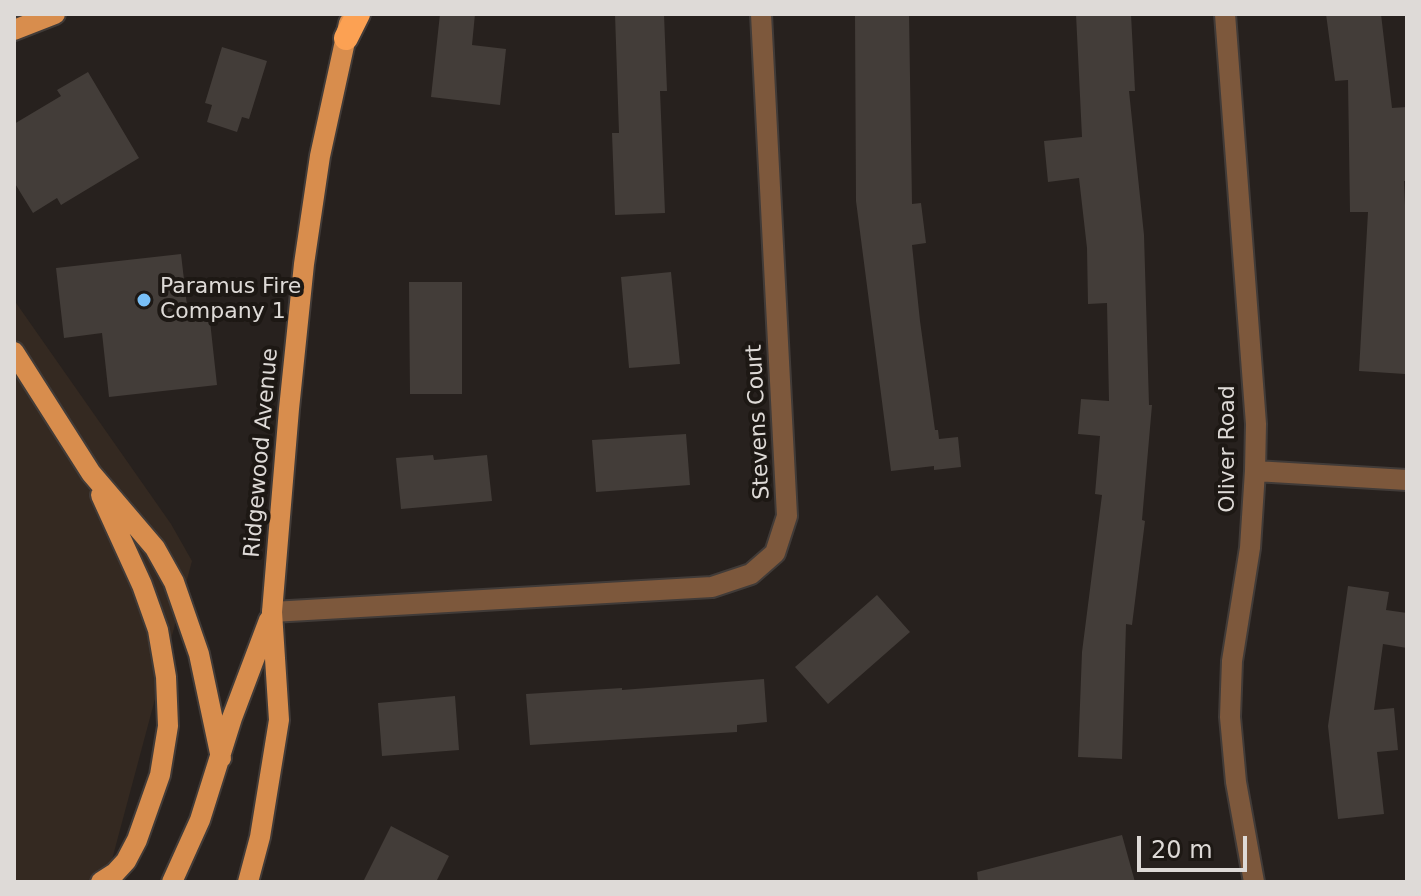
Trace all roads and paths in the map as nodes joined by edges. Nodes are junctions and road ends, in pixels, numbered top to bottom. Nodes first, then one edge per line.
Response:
1 (55, 14) edge
2 (358, 14) edge
3 (761, 14) edge
4 (1225, 14) edge
5 (348, 26) edge
6 (14, 30) edge
7 (14, 352) edge
8 (1255, 471) junction
9 (91, 473) junction
10 (1407, 480) edge
11 (272, 612) junction
12 (221, 758) junction
13 (101, 882) edge
14 (172, 882) edge
15 (248, 882) edge
16 (1254, 882) edge

1 - 6 main road
2 - 5 highway
3 - 11 street, Stevens Court
4 - 8 street, Oliver Road
5 - 11 main road, Ridgewood Avenue
7 - 9 main road
8 - 10 street
8 - 16 street, Oliver Road
9 - 12 main road
9 - 13 main road
11 - 12 main road, Ridgewood Avenue
11 - 15 main road, Ridgewood Avenue
12 - 14 main road, Ridgewood Avenue

